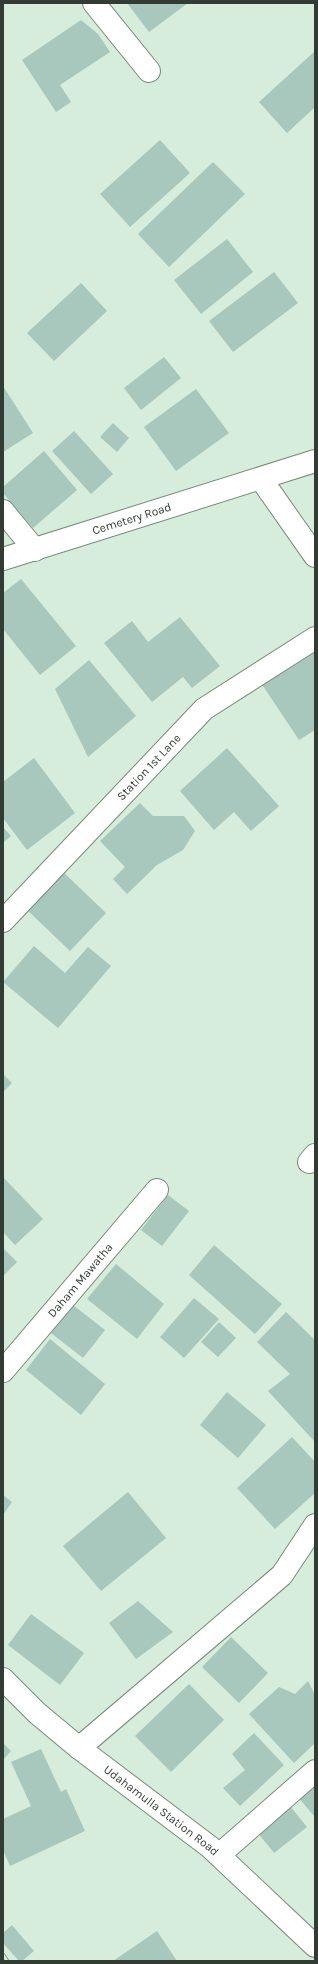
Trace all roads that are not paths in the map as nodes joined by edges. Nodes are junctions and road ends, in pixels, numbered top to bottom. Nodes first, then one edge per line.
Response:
1 (94, 3) edge
2 (148, 71) dead end
3 (315, 461) edge
4 (261, 479) junction
5 (3, 511) edge
6 (35, 550) junction
7 (315, 556) edge
8 (3, 559) edge
9 (315, 638) edge
10 (3, 921) edge
11 (157, 1190) dead end
12 (3, 1371) edge
13 (315, 1525) edge
14 (3, 1679) edge
15 (79, 1748) junction
16 (315, 1771) edge
17 (219, 1855) junction
18 (315, 1946) edge

1 - 2 street
3 - 4 street, Cemetery Road
4 - 6 street, Cemetery Road
4 - 7 street
5 - 6 street
6 - 8 street, Cemetery Road
9 - 10 street, Station 1st Lane
11 - 12 street, Daham Mawatha
13 - 15 street
14 - 15 street, Udahamulla Station Road
15 - 17 street, Udahamulla Station Road
16 - 17 street
17 - 18 street, Udahamulla Station Road

